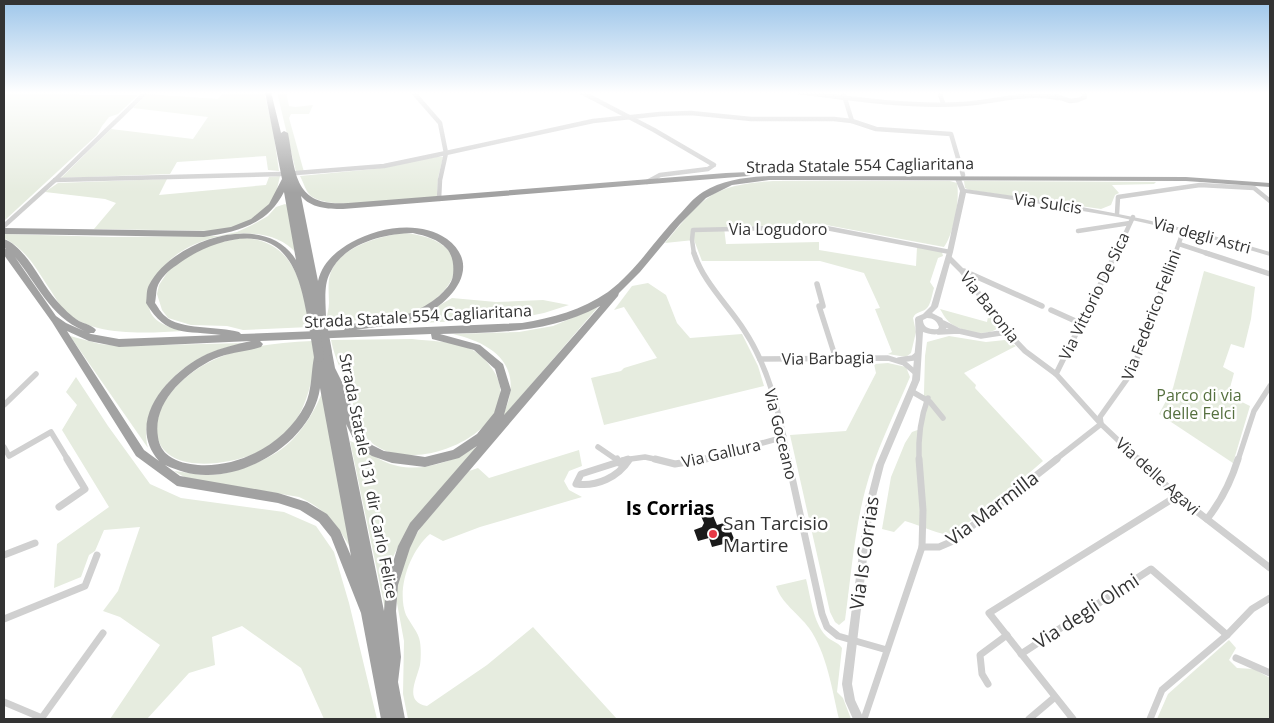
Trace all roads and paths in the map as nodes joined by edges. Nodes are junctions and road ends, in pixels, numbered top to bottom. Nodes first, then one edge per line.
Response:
1 (111, 126) edge
2 (277, 126) edge
3 (282, 126) edge
4 (441, 126) edge
5 (575, 126) edge
6 (646, 126) edge
7 (866, 126) edge
8 (446, 153) junction
9 (296, 172) dead end
10 (765, 175) junction
11 (283, 177) junction
12 (961, 177) junction
13 (56, 180) junction
14 (647, 182) junction
15 (1270, 183) edge
16 (295, 184) junction
17 (963, 191) junction
18 (439, 199) junction
19 (1270, 201) edge
20 (1117, 214) junction
21 (1131, 220) junction
22 (1080, 225) dead end
23 (4, 226) edge
24 (1184, 228) junction
25 (693, 230) joint
26 (1085, 230) junction
27 (4, 231) edge
28 (1078, 231) dead end
29 (4, 242) edge
30 (1179, 244) junction
31 (4, 251) edge
32 (1270, 254) edge
33 (950, 255) junction
34 (962, 271) junction
35 (1270, 274) edge
36 (304, 281) junction
37 (817, 284) dead end
38 (621, 286) junction
39 (1042, 306) dead end
40 (934, 307) junction
41 (1051, 310) dead end
42 (926, 315) junction
43 (53, 318) junction
44 (317, 319) junction
45 (941, 321) junction
46 (1082, 324) junction
47 (920, 325) junction
48 (349, 330) junction
49 (959, 331) junction
50 (422, 332) junction
51 (935, 332) junction
52 (1007, 332) junction
53 (236, 334) junction
54 (294, 337) junction
55 (920, 339) junction
56 (323, 354) junction
57 (918, 354) junction
58 (760, 359) junction
59 (836, 359) junction
60 (897, 360) junction
61 (331, 370) junction
62 (36, 374) dead end
63 (917, 374) junction
64 (1056, 374) junction
65 (1270, 386) edge
66 (911, 391) junction
67 (928, 398) junction
68 (4, 405) edge
69 (943, 418) dead end
70 (1100, 424) junction
71 (784, 438) junction
72 (4, 447) edge
73 (598, 447) dead end
74 (629, 460) junction
75 (620, 463) junction
76 (1177, 496) junction
77 (59, 507) dead end
78 (1207, 519) junction
79 (35, 543) dead end
80 (922, 547) junction
81 (4, 555) edge
82 (97, 555) dead end
83 (1270, 568) edge
84 (1270, 598) edge
85 (367, 613) junction
86 (4, 619) edge
87 (103, 632) dead end
88 (1007, 635) junction
89 (1227, 636) junction
90 (852, 639) junction
91 (888, 650) junction
92 (1021, 654) junction
93 (1236, 658) dead end
94 (1270, 673) edge
95 (390, 680) junction
96 (988, 684) dead end
97 (1055, 697) junction
98 (4, 702) edge
99 (42, 718) edge
100 (388, 719) edge
101 (398, 719) edge
102 (859, 719) edge
103 (864, 719) edge
104 (1030, 719) edge
105 (1073, 719) edge
106 (1150, 719) edge

1 - 13 street
2 - 11 highway
3 - 16 highway, Strada Statale 131 dir Carlo Felice
4 - 8 street
5 - 8 street
6 - 14 street
7 - 12 street
8 - 9 street
8 - 18 street
10 - 12 highway, Strada Statale 554 Cagliaritana
10 - 14 highway
10 - 48 highway, Strada Statale 554 Cagliaritana
11 - 13 street
11 - 27 highway
11 - 36 highway
12 - 15 highway, Strada Statale 554 Cagliaritana
12 - 17 street
12 - 38 highway, Strada Statale 554 Cagliaritana
13 - 23 street
14 - 18 highway
16 - 18 highway
16 - 44 highway, Strada Statale 131 dir Carlo Felice
17 - 20 street, Via Sulcis
17 - 33 street
19 - 20 street
20 - 21 street, Via Sulcis
21 - 24 street, Via degli Astri
21 - 26 street
21 - 46 street, Via Vittorio De Sica
22 - 26 street
24 - 30 street, Via Federico Fellini
24 - 32 street, Via degli Astri
25 - 33 street, Via Logudoro
25 - 58 street, Via Goceano
26 - 28 street
29 - 53 highway
30 - 35 street
30 - 70 street, Via Federico Fellini
31 - 43 highway, Strada Statale 554 Cagliaritana
33 - 34 street, Via Baronia
33 - 40 street
34 - 39 street
34 - 52 street, Via Baronia
36 - 44 highway
36 - 53 highway
37 - 59 street
38 - 50 highway, Strada Statale 554 Cagliaritana
38 - 95 highway
40 - 42 street
40 - 45 street
41 - 46 street
42 - 45 street
42 - 47 street
43 - 54 highway, Strada Statale 554 Cagliaritana
43 - 85 highway
44 - 48 highway
44 - 56 highway, Strada Statale 131 dir Carlo Felice, bridge
45 - 49 street
45 - 51 street
46 - 64 street, Via Vittorio De Sica
47 - 51 street
47 - 55 street, Via Is Corrias
48 - 53 highway
49 - 51 street
49 - 52 street
50 - 54 highway, Strada Statale 554 Cagliaritana
50 - 61 highway
51 - 55 street
52 - 64 street, Via Baronia
54 - 56 highway
55 - 57 street, Via Is Corrias
56 - 61 highway, Strada Statale 131 dir Carlo Felice
56 - 85 highway, Strada Statale 131 dir Carlo Felice
57 - 60 street
57 - 63 street, Via Is Corrias
58 - 59 street, Via Barbagia
58 - 71 street, Via Goceano
59 - 60 street, Via Barbagia
60 - 63 street
61 - 95 highway, Strada Statale 131 dir Carlo Felice
62 - 68 street
63 - 66 street, Via Is Corrias
64 - 70 street, Via delle Agavi
65 - 78 street
66 - 67 street
66 - 90 street, Via Is Corrias
67 - 69 street
67 - 80 street
70 - 76 street, Via delle Agavi
70 - 80 street, Via Marmilla
71 - 74 street, Via Gallura
71 - 90 street, Via Goceano
72 - 77 street
73 - 75 street
74 - 75 street, Via Gallura
74 - 75 street, Via Gallura
76 - 78 street, Via delle Agavi
76 - 88 street
78 - 83 street, Via delle Agavi
79 - 81 street
80 - 91 street
82 - 86 street
84 - 89 street
85 - 100 highway, Strada Statale 131 dir Carlo Felice
87 - 99 street
88 - 92 street
88 - 96 street
89 - 92 street, Via degli Olmi
89 - 106 street
90 - 91 street
90 - 102 street, Via Is Corrias
91 - 103 street
92 - 97 street
93 - 94 street
95 - 101 highway, Strada Statale 131 dir Carlo Felice
97 - 104 street
97 - 105 street
98 - 99 street

